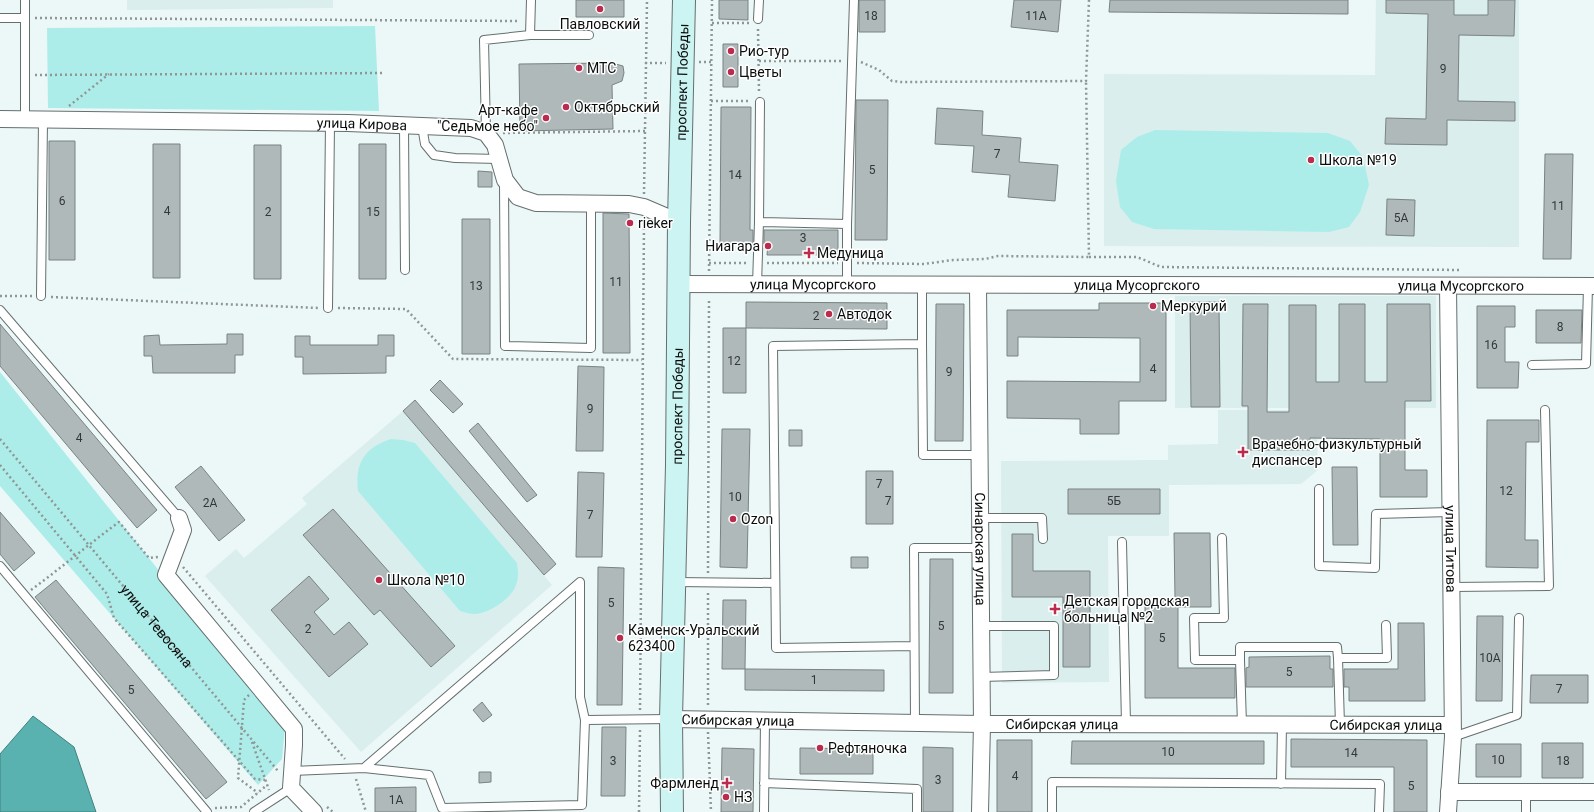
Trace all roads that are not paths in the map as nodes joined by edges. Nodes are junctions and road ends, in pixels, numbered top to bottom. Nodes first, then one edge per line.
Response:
1 (25, 0) edge
2 (531, 0) edge
3 (684, 0) edge
4 (758, 0) edge
5 (854, 0) edge
6 (0, 18) edge
7 (25, 18) junction
8 (758, 21) road end
9 (530, 35) junction
10 (590, 35) dead end
11 (760, 102) road end
12 (0, 119) edge
13 (25, 119) junction
14 (47, 120) junction
15 (330, 123) junction
16 (404, 125) junction
17 (422, 126) junction
18 (486, 133) junction
19 (499, 159) junction
20 (504, 177) junction
21 (591, 204) junction
22 (679, 222) junction
23 (759, 222) junction
24 (847, 224) junction
25 (406, 270) dead end
26 (679, 284) junction
27 (758, 285) junction
28 (922, 285) junction
29 (847, 286) junction
30 (978, 286) junction
31 (1448, 286) junction
32 (1591, 286) edge
33 (41, 296) road end
34 (328, 308) road end
35 (0, 310) edge
36 (922, 344) junction
37 (1590, 364) edge
38 (1532, 365) dead end
39 (1545, 410) dead end
40 (980, 455) junction
41 (1319, 489) dead end
42 (1450, 512) junction
43 (179, 518) joint
44 (980, 518) junction
45 (1222, 538) dead end
46 (1043, 539) dead end
47 (1122, 542) dead end
48 (980, 548) junction
49 (0, 566) edge
50 (674, 582) junction
51 (775, 583) junction
52 (1451, 587) junction
53 (1519, 618) dead end
54 (1386, 625) dead end
55 (981, 626) junction
56 (914, 646) junction
57 (1338, 658) junction
58 (1240, 660) junction
59 (981, 677) junction
60 (671, 719) junction
61 (585, 720) junction
62 (765, 720) junction
63 (915, 723) junction
64 (982, 724) junction
65 (1126, 724) junction
66 (1242, 725) junction
67 (1282, 725) junction
68 (1340, 725) junction
69 (1453, 731) junction
70 (364, 768) junction
71 (292, 771) junction
72 (764, 783) junction
73 (1281, 784) junction
74 (292, 788) junction
75 (1448, 792) junction
76 (1526, 792) junction
77 (1594, 792) edge
78 (205, 810) edge
79 (254, 812) edge
80 (314, 812) edge
81 (672, 812) edge
82 (764, 812) edge
83 (917, 812) edge
84 (980, 812) edge
85 (1052, 812) edge
86 (1379, 812) edge
87 (1448, 812) edge
88 (1526, 812) edge

1 - 7 lane
2 - 9 lane
3 - 22 main road, проспект Победы
4 - 8 lane
5 - 24 lane
6 - 7 lane
7 - 13 lane
9 - 10 lane
9 - 18 lane
11 - 23 lane
12 - 13 street, улица Кирова
13 - 14 street, улица Кирова
14 - 15 street, улица Кирова
14 - 33 lane
15 - 16 street, улица Кирова
15 - 34 lane
16 - 17 street, улица Кирова
16 - 25 lane
17 - 18 street, улица Кирова
17 - 19 lane
18 - 19 street
19 - 20 street
20 - 21 street
20 - 21 lane
21 - 22 street
22 - 26 main road, проспект Победы
23 - 24 lane
23 - 27 lane
24 - 29 lane
26 - 27 street, улица Мусоргского
26 - 50 main road, проспект Победы
27 - 29 street, улица Мусоргского
28 - 29 street, улица Мусоргского
28 - 30 street, улица Мусоргского
28 - 36 lane
30 - 31 street, улица Мусоргского
30 - 40 street, Синарская улица
31 - 32 street, улица Мусоргского
31 - 42 street, улица Титова
32 - 37 lane
35 - 43 lane
36 - 40 lane
36 - 51 lane
37 - 38 lane
39 - 52 lane
40 - 44 street, Синарская улица
41 - 42 lane
42 - 52 street, улица Титова
43 - 71 street
44 - 46 lane
44 - 48 street, Синарская улица
45 - 58 lane
47 - 65 lane
48 - 55 street, Синарская улица
48 - 56 lane
49 - 78 lane
50 - 51 lane
50 - 60 main road, проспект Победы
51 - 56 lane
52 - 69 street, улица Титова
53 - 69 lane
54 - 57 lane
55 - 59 street, Синарская улица
55 - 59 lane
56 - 63 lane
57 - 58 lane
57 - 68 lane
58 - 66 lane
59 - 64 street, Синарская улица
60 - 61 lane
60 - 62 street, Сибирская улица
60 - 81 main road, проспект Победы
61 - 70 lane
61 - 70 lane
62 - 63 street, Сибирская улица
62 - 72 lane
63 - 64 street, Сибирская улица
64 - 65 street, Сибирская улица
64 - 84 street, Синарская улица
65 - 66 street, Сибирская улица
66 - 67 street, Сибирская улица
67 - 68 street, Сибирская улица
67 - 73 lane
68 - 69 street, Сибирская улица
69 - 75 street, улица Титова
70 - 71 lane
71 - 74 street
72 - 82 lane
72 - 83 lane
73 - 85 lane
73 - 86 lane
74 - 79 lane
74 - 80 street
75 - 76 street
75 - 87 street, улица Титова
76 - 77 street
76 - 88 lane

